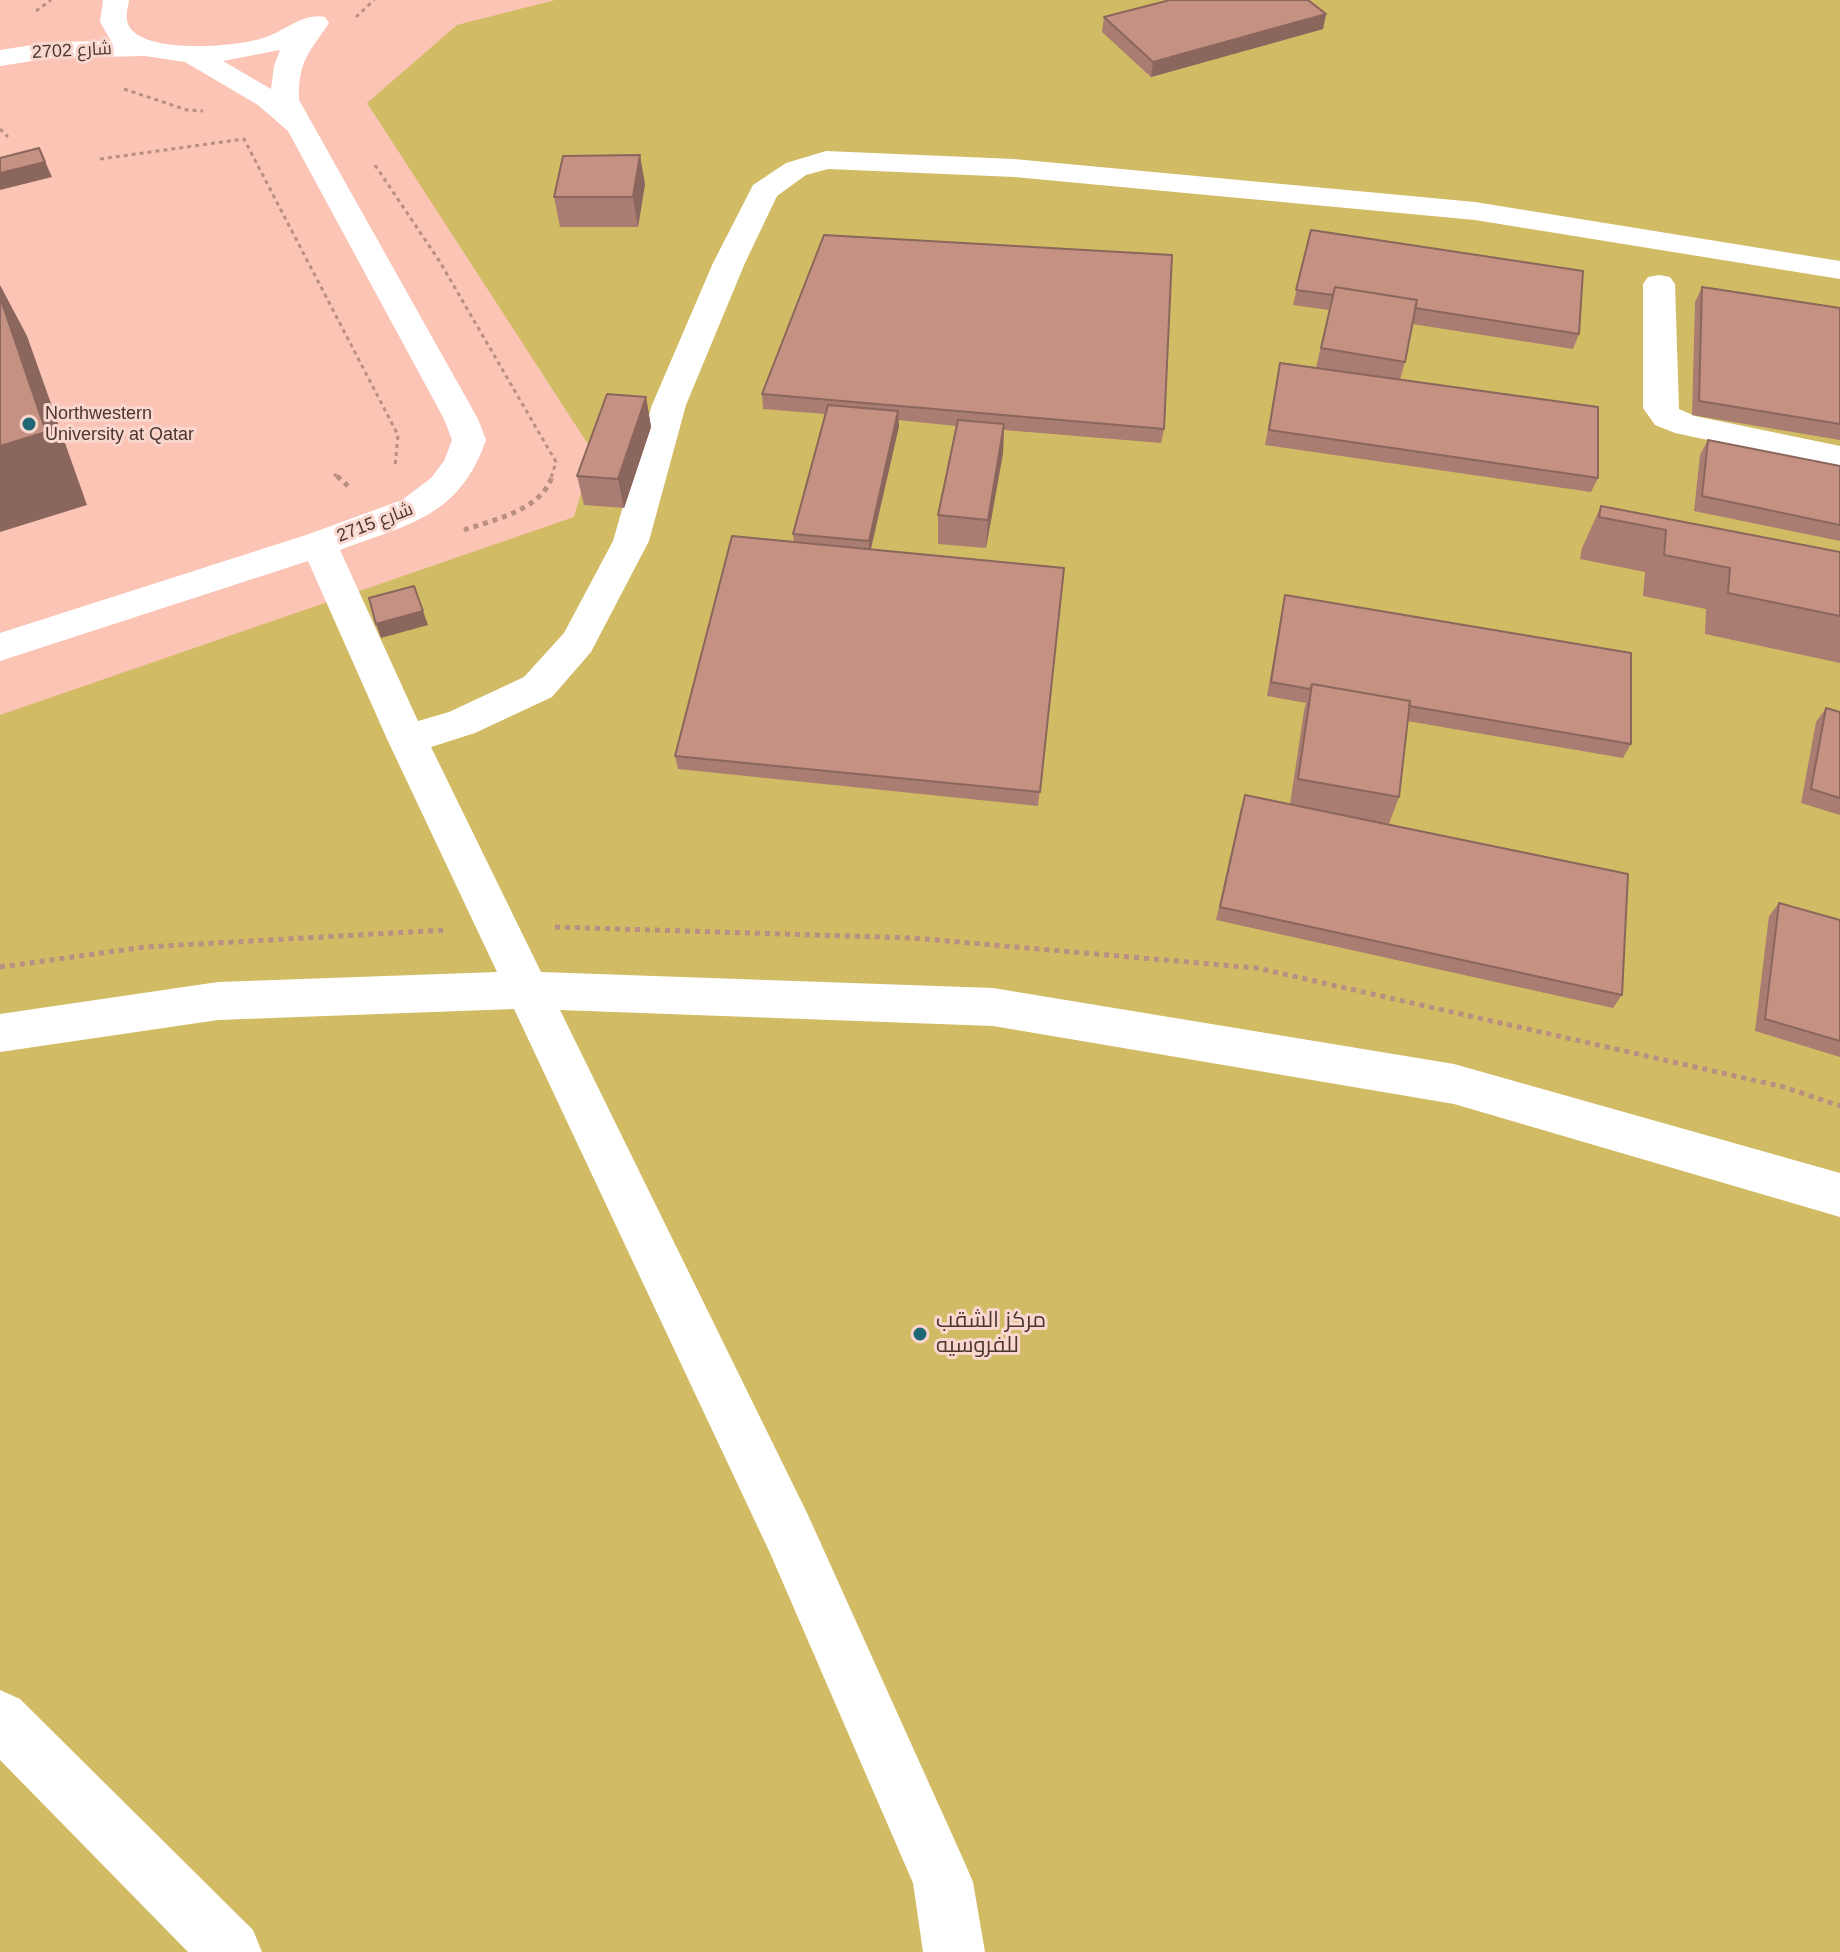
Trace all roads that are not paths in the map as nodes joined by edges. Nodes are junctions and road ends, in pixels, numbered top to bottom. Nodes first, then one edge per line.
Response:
1 (110, 0) edge
2 (116, 0) edge
3 (83, 15) dead end
4 (57, 27) dead end
5 (145, 48) junction
6 (0, 50) edge
7 (195, 56) junction
8 (0, 58) edge
9 (298, 125) junction
10 (1840, 270) edge
11 (1659, 284) dead end
12 (1840, 457) edge
13 (319, 544) junction
14 (0, 647) edge
15 (407, 739) junction
16 (528, 990) junction
17 (0, 1033) edge
18 (1840, 1195) edge
19 (0, 1719) edge
20 (231, 1952) edge
21 (954, 1952) edge

1 - 3 street, شارع 2702
2 - 5 street
4 - 6 street, شارع 2702
5 - 7 street, شارع 2702
5 - 8 street, شارع 2702
7 - 9 street, شارع 2715
7 - 9 street, شارع 2715
9 - 13 street, شارع 2715
10 - 15 street
11 - 12 street
13 - 14 street, شارع 2715
13 - 15 street
15 - 16 street
16 - 17 street
16 - 18 street
16 - 21 street
19 - 20 street

